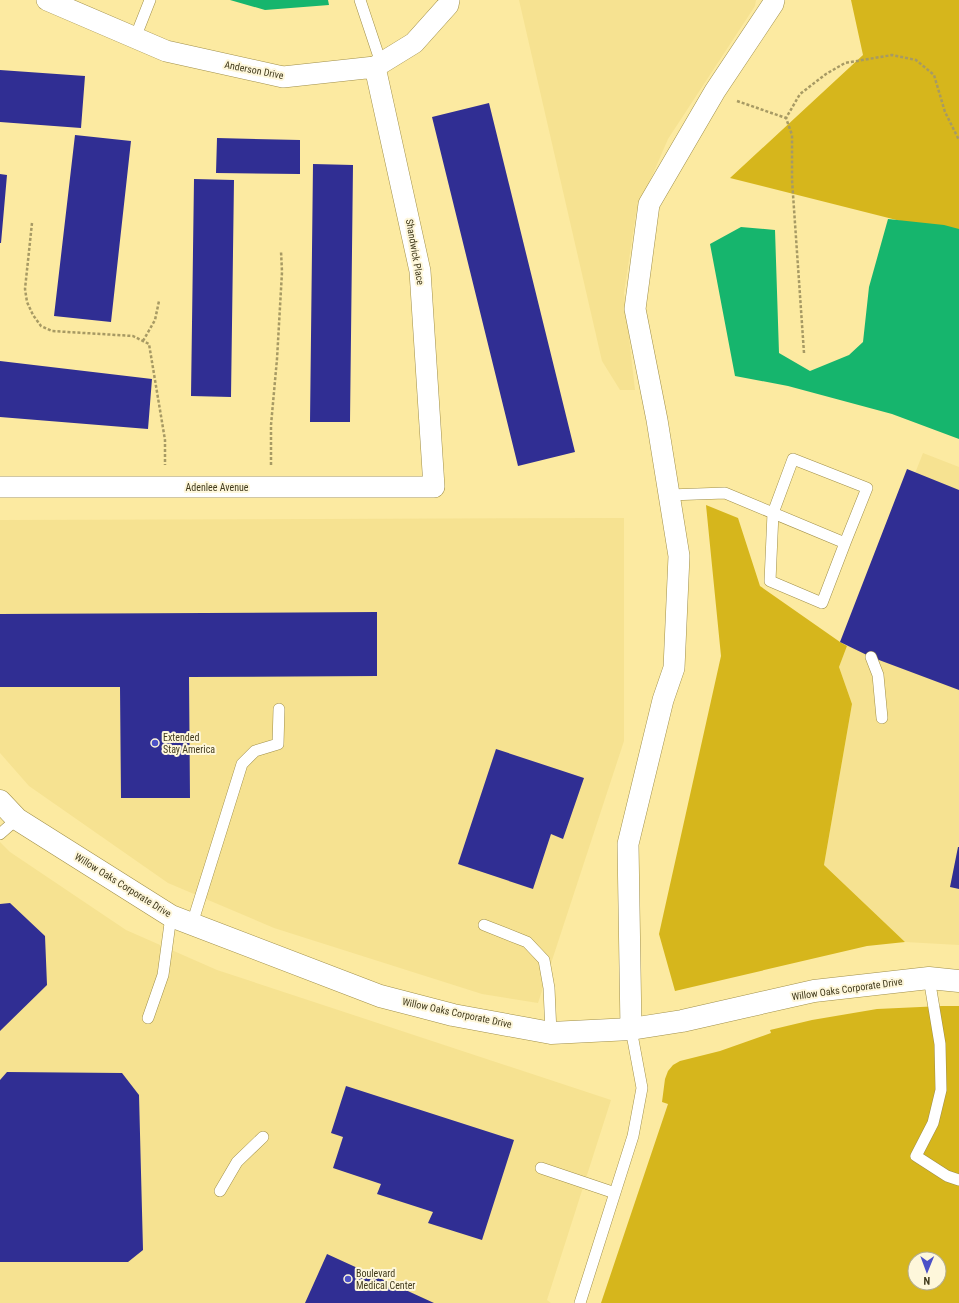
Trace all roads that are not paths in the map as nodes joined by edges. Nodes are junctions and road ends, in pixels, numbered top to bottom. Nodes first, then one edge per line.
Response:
1 (150, 0) edge
2 (360, 0) edge
3 (774, 0) edge
4 (54, 2) edge
5 (449, 2) edge
6 (135, 38) junction
7 (378, 65) junction
8 (0, 487) edge
9 (434, 488) joint
10 (669, 494) junction
11 (773, 513) junction
12 (845, 543) junction
13 (871, 657) dead end
14 (279, 709) dead end
15 (882, 718) dead end
16 (0, 801) edge
17 (17, 819) junction
18 (0, 834) edge
19 (170, 916) junction
20 (192, 924) junction
21 (484, 925) dead end
22 (929, 978) junction
23 (959, 980) edge
24 (148, 1018) dead end
25 (631, 1029) junction
26 (551, 1033) junction
27 (263, 1137) dead end
28 (541, 1168) dead end
29 (959, 1180) edge
30 (220, 1191) dead end
31 (614, 1193) junction
32 (580, 1303) edge

1 - 6 lane
2 - 7 lane
3 - 10 street
4 - 6 street, Anderson Drive
5 - 7 street, Anderson Drive
6 - 7 street, Anderson Drive
7 - 9 street, Shandwick Place
8 - 9 street, Adenlee Avenue
10 - 11 lane
10 - 25 street
11 - 12 lane
11 - 12 lane
11 - 12 lane
13 - 15 lane
14 - 20 lane
16 - 17 street, Willow Oaks Corporate Drive
17 - 18 lane
17 - 19 street, Willow Oaks Corporate Drive
19 - 20 street, Willow Oaks Corporate Drive
19 - 24 lane
20 - 26 street, Willow Oaks Corporate Drive
21 - 26 lane
22 - 23 street, Willow Oaks Corporate Drive
22 - 25 street, Willow Oaks Corporate Drive
22 - 29 lane
25 - 26 street, Willow Oaks Corporate Drive
25 - 31 lane
27 - 30 lane
28 - 31 lane
31 - 32 lane

